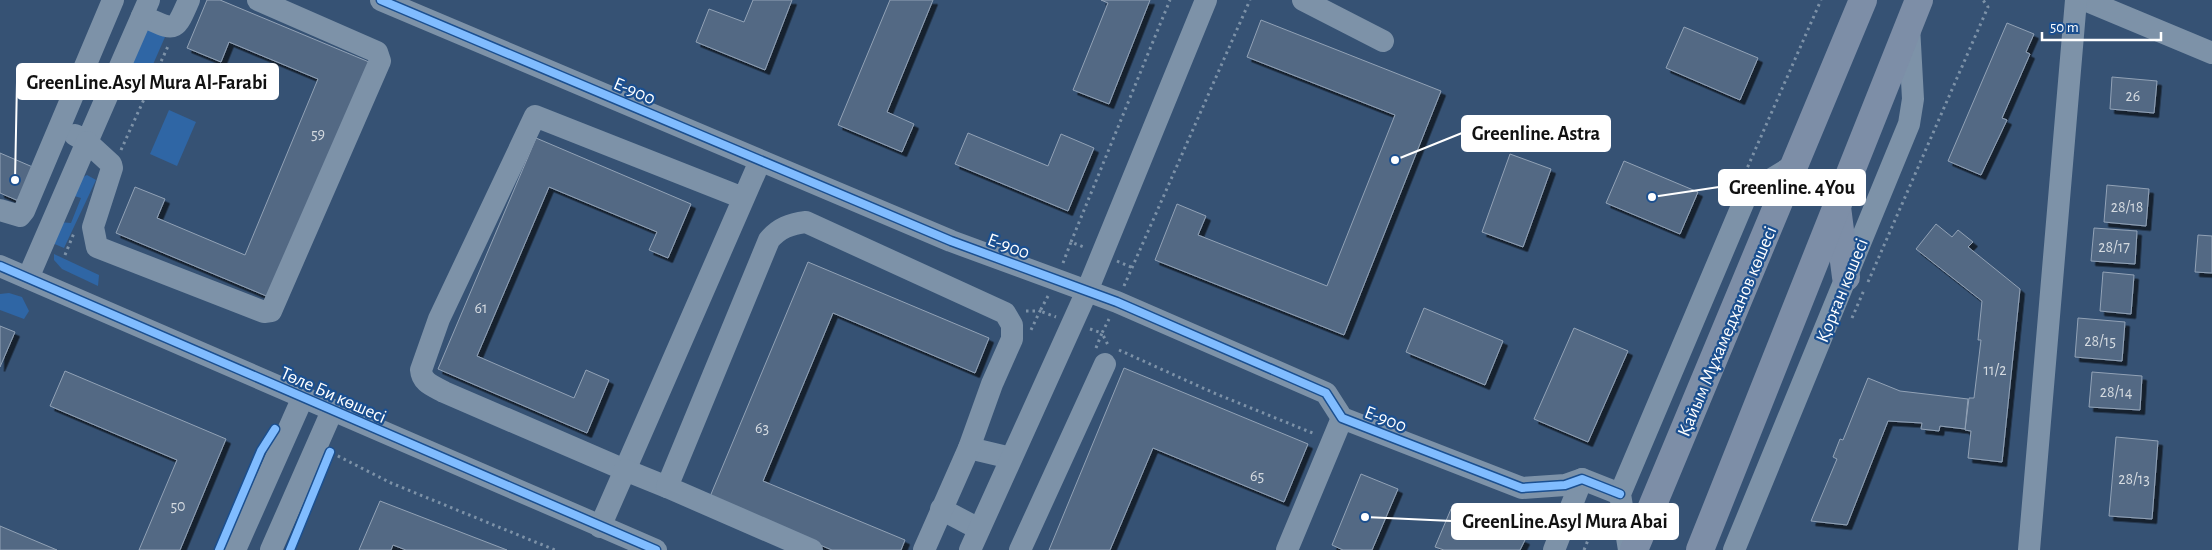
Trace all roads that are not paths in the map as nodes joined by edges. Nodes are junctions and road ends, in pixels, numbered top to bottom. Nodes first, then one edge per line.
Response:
1 (113, 0) edge
2 (189, 0) edge
3 (258, 0) edge
4 (381, 0) edge
5 (1206, 0) edge
6 (1303, 0) edge
7 (1863, 0) edge
8 (2076, 0) edge
9 (2085, 0) edge
10 (145, 8) edge
11 (1914, 12) edge
12 (1383, 41) dead end
13 (2212, 53) edge
14 (59, 126) junction
15 (87, 142) junction
16 (760, 161) junction
17 (1796, 164) junction
18 (743, 198) junction
19 (1837, 205) junction
20 (0, 210) edge
21 (0, 266) edge
22 (1846, 277) junction
23 (28, 278) junction
24 (1087, 291) junction
25 (1107, 355) road end
26 (303, 397) junction
27 (332, 411) junction
28 (1342, 418) junction
29 (970, 448) junction
30 (1011, 458) junction
31 (625, 470) junction
32 (1582, 479) junction
33 (667, 487) junction
34 (1620, 494) junction
35 (941, 509) junction
36 (600, 527) junction
37 (979, 528) junction
38 (235, 550) edge
39 (271, 550) edge
40 (656, 550) edge
41 (812, 550) edge
42 (924, 550) edge
43 (970, 550) edge
44 (1020, 550) edge
45 (1288, 550) edge
46 (1554, 550) edge
47 (1629, 550) edge
48 (1634, 550) edge
49 (1700, 550) edge
50 (1734, 550) edge
51 (2029, 550) edge

1 - 14 street
2 - 10 street
3 - 15 street
4 - 16 street, E-900
5 - 24 street
6 - 12 street
7 - 17 main road, Қайым Мұхамедханов көшесі
8 - 51 street
9 - 13 street
10 - 15 street
11 - 19 main road
11 - 22 street, Қорған көшесі
14 - 15 street
14 - 20 street
15 - 23 street
16 - 18 street
16 - 24 street, E-900
17 - 34 street
17 - 48 main road, Қайым Мұхамедханов көшесі
18 - 31 street
18 - 31 street
19 - 22 main road
19 - 49 main road
21 - 23 street, Төле Би көшесі
22 - 50 street, Қорған көшесі
23 - 26 street, Төле Би көшесі
24 - 28 street, E-900
24 - 30 street
25 - 44 street
26 - 27 street, Төле Би көшесі
26 - 38 street
27 - 36 street, Төле Би көшесі
27 - 39 street
28 - 32 street, E-900
28 - 45 street
29 - 30 street
29 - 33 street
29 - 35 street
30 - 37 street
31 - 33 street
31 - 36 street
32 - 34 street
32 - 46 street
33 - 41 street
34 - 47 street
35 - 37 street
35 - 42 street
36 - 40 street, Төле Би көшесі
37 - 43 street

